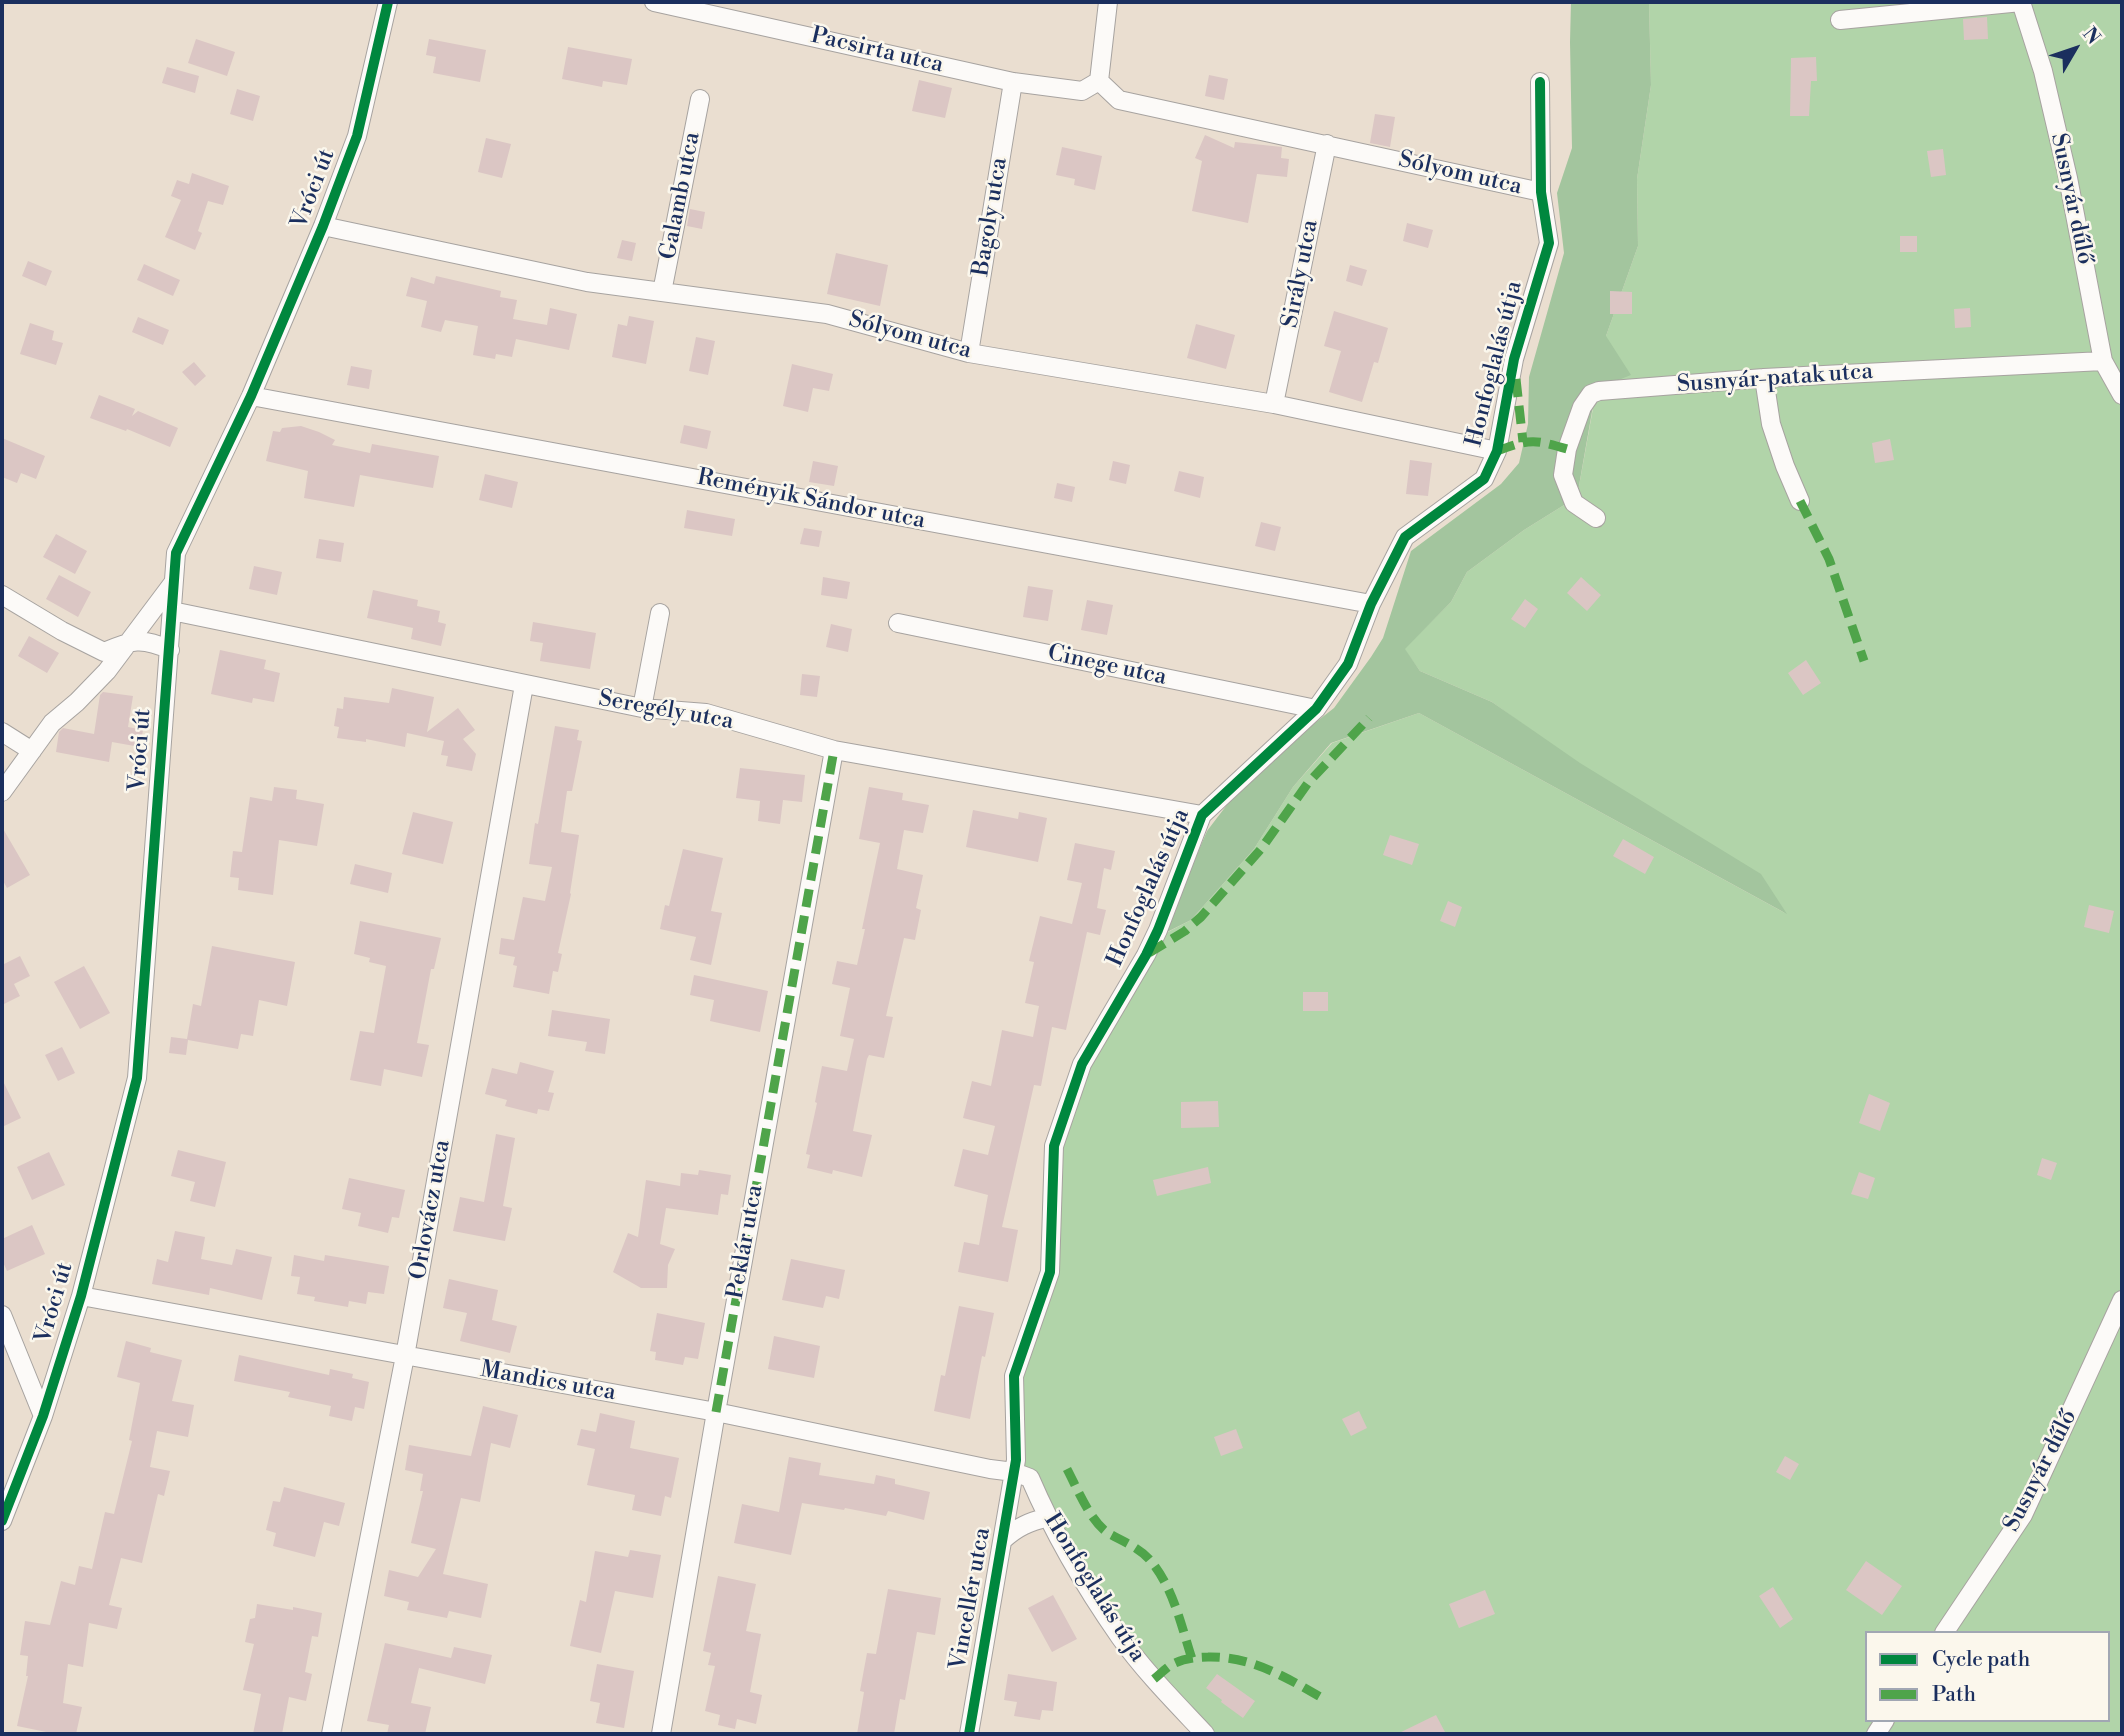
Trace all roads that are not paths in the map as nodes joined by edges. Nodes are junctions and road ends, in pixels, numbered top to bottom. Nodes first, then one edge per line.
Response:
1 (388, 2) edge
2 (654, 2) edge
3 (1108, 2) edge
4 (2021, 2) edge
5 (1840, 20) dead end
6 (1099, 81) junction
7 (1013, 82) junction
8 (1540, 82) dead end
9 (700, 99) dead end
10 (1327, 144) junction
11 (1541, 192) junction
12 (323, 226) junction
13 (662, 292) junction
14 (969, 353) junction
15 (2104, 360) junction
16 (1764, 378) junction
17 (2122, 395) edge
18 (251, 396) junction
19 (1274, 404) junction
20 (1497, 451) junction
21 (1800, 500) dead end
22 (1597, 518) dead end
23 (173, 583) junction
24 (2, 595) edge
25 (1371, 604) junction
26 (172, 611) junction
27 (660, 613) dead end
28 (898, 623) dead end
29 (129, 641) junction
30 (170, 650) junction
31 (524, 685) junction
32 (642, 708) junction
33 (1316, 709) junction
34 (2, 732) edge
35 (834, 750) junction
36 (32, 751) junction
37 (2, 792) edge
38 (1202, 815) junction
39 (81, 1296) junction
40 (2122, 1300) edge
41 (2, 1315) edge
42 (405, 1356) junction
43 (716, 1412) junction
44 (43, 1416) junction
45 (1014, 1472) junction
46 (1048, 1517) junction
47 (2, 1521) edge
48 (1003, 1540) junction
49 (1945, 1631) edge
50 (331, 1734) edge
51 (661, 1734) edge
52 (969, 1734) edge
53 (1205, 1734) edge

1 - 12 street, Vróci út
2 - 7 street, Pacsirta utca
3 - 6 street
4 - 5 street
4 - 15 street, Susnyár dűlő
6 - 7 street, Pacsirta utca
6 - 10 street, Sólyom utca
7 - 14 street, Bagoly utca
8 - 11 street, Honfoglalás útja
9 - 13 street, Galamb utca
10 - 11 street, Sólyom utca
10 - 19 street, Sirály utca
11 - 20 street, Honfoglalás útja
12 - 13 street, Sólyom utca
12 - 18 street, Vróci út
13 - 14 street, Sólyom utca
14 - 19 street, Sólyom utca
15 - 16 street, Susnyár-patak utca
15 - 17 street, Susnyár dűlő
16 - 21 street
16 - 22 street, Susnyár-patak utca
18 - 23 street, Vróci út
18 - 25 street, Reményik Sándor utca
19 - 20 street, Sólyom utca
20 - 25 street, Honfoglalás útja
23 - 26 street, Vróci út
23 - 29 street
24 - 29 street
25 - 33 street, Honfoglalás útja
26 - 30 street, Vróci út
26 - 31 street, Seregély utca
27 - 32 street
28 - 33 street, Cinege utca
29 - 30 street
29 - 36 street
30 - 39 street, Vróci út
31 - 32 street, Seregély utca
31 - 42 street, Orlovácz utca
32 - 35 street, Seregély utca
33 - 38 street, Honfoglalás útja
34 - 36 street
35 - 38 street, Seregély utca
35 - 43 street, Peklár utca
36 - 37 street
38 - 45 street, Honfoglalás útja
39 - 42 street, Mandics utca
39 - 44 street, Vróci út
40 - 49 street, Susnyár dűlő
41 - 44 street
42 - 43 street, Mandics utca
42 - 50 street, Orlovácz utca
43 - 45 street, Mandics utca
43 - 51 street, Peklár utca
44 - 47 street, Vróci út
45 - 46 street, Honfoglalás útja
45 - 48 street, Vincellér utca
46 - 48 street, Vincellér utca
46 - 53 street, Honfoglalás útja
48 - 52 street, Vincellér utca

